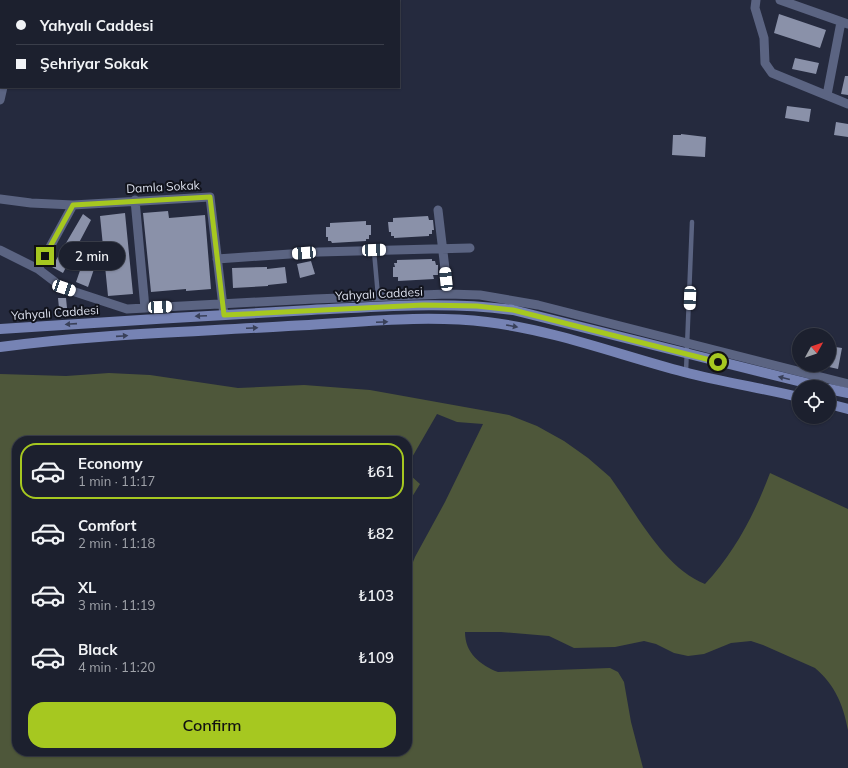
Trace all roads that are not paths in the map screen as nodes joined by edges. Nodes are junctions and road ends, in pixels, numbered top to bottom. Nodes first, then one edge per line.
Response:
1 (756, 0) edge
2 (780, 0) edge
3 (845, 23) edge
4 (3, 88) edge
5 (827, 95) junction
6 (0, 100) edge
7 (848, 104) edge
8 (0, 199) edge
9 (135, 200) junction
10 (73, 205) junction
11 (438, 210) dead end
12 (692, 222) dead end
13 (470, 248) dead end
14 (443, 249) junction
15 (0, 250) edge
16 (374, 250) junction
17 (217, 259) junction
18 (38, 269) junction
19 (448, 294) junction
20 (378, 296) junction
21 (222, 304) junction
22 (145, 308) junction
23 (224, 315) junction
24 (0, 329) edge
25 (688, 343) junction
26 (0, 347) edge
27 (688, 354) junction
28 (686, 372) junction
29 (794, 380) edge
30 (848, 384) edge
31 (836, 390) edge
32 (848, 393) edge
33 (792, 395) edge
34 (836, 405) edge
35 (848, 408) edge

1 - 5 street
2 - 3 street
3 - 5 street
4 - 6 street
5 - 7 street
8 - 10 street, Damla Sokak
9 - 10 street, Damla Sokak
9 - 17 street, Damla Sokak
9 - 22 street
10 - 18 street
11 - 14 street
12 - 25 lane
13 - 14 street
14 - 16 street
14 - 19 street
15 - 18 street
16 - 17 street
16 - 20 lane
17 - 21 street, Damla Sokak
18 - 22 street
19 - 20 street
19 - 25 street
20 - 21 street
21 - 22 street
21 - 23 street, Damla Sokak
23 -> 24 main road, Yahyalı Caddesi
23 - 27 main road, Yahyalı Caddesi
25 - 27 lane
25 - 30 street
26 -> 28 main road
27 - 28 lane
29 -> 27 main road, Yahyalı Caddesi
28 - 33 main road
31 - 32 main road
34 - 35 main road

